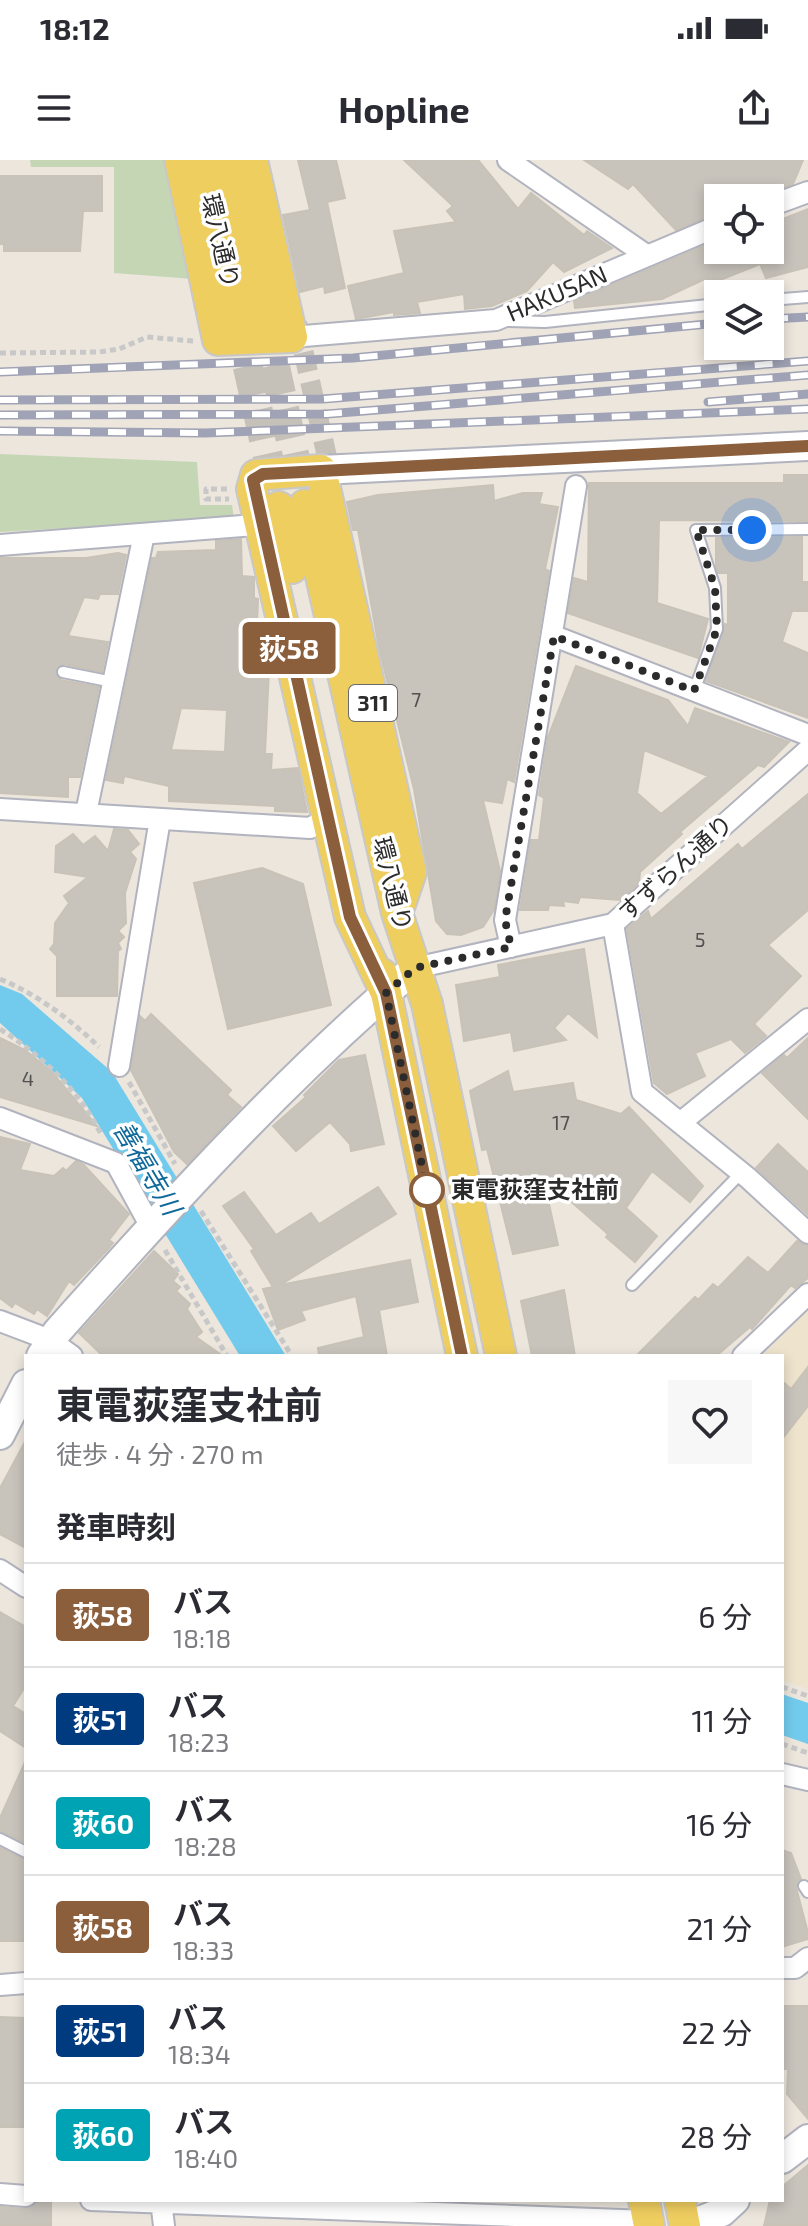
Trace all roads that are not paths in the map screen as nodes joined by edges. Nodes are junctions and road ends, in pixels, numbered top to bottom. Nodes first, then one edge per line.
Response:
1 (180, 160) edge
2 (202, 160) edge
3 (229, 160) edge
4 (252, 160) edge
5 (517, 163) edge
6 (808, 192) edge
7 (784, 201) edge
8 (704, 232) edge
9 (646, 255) junction
10 (808, 297) edge
11 (784, 299) edge
12 (704, 305) edge
13 (496, 320) junction
14 (240, 328) junction
15 (292, 337) junction
16 (808, 446) edge
17 (321, 470) junction
18 (576, 486) dead end
19 (808, 529) edge
20 (144, 534) junction
21 (264, 538) junction
22 (0, 545) edge
23 (554, 636) junction
24 (63, 672) dead end
25 (113, 682) junction
26 (694, 691) junction
27 (802, 732) edge
28 (808, 750) edge
29 (0, 809) edge
30 (86, 813) junction
31 (328, 818) junction
32 (160, 819) junction
33 (397, 913) junction
34 (613, 924) junction
35 (511, 947) junction
36 (415, 968) junction
37 (386, 993) junction
38 (808, 1019) edge
39 (119, 1066) road end
40 (0, 1118) edge
41 (680, 1123) junction
42 (741, 1173) junction
43 (154, 1224) junction
44 (808, 1233) edge
45 (632, 1285) dead end
46 (808, 1294) edge
47 (0, 1321) edge
48 (54, 1351) edge
49 (462, 1354) edge
50 (501, 1354) edge
51 (745, 1354) edge
52 (24, 1388) edge
53 (0, 1435) edge
54 (0, 1570) edge
55 (24, 1586) edge
56 (784, 1774) edge
57 (808, 1780) edge
58 (0, 1839) edge
59 (24, 1851) edge
60 (808, 1958) edge
61 (784, 1968) edge
62 (24, 1983) edge
63 (0, 1985) edge
64 (808, 2139) edge
65 (784, 2157) edge
66 (0, 2194) edge
67 (24, 2196) edge
68 (124, 2202) edge
69 (160, 2202) edge
70 (161, 2202) edge
71 (187, 2202) edge
72 (680, 2202) edge
73 (733, 2202) edge
74 (469, 2213) edge
75 (647, 2216) edge
76 (164, 2226) edge
77 (684, 2226) edge

1 - 14 main road
2 - 14 main road, 環八通り
3 - 14 main road, 環八通り
4 - 15 main road
5 - 9 street
6 - 7 street
8 - 9 street, HAKUSAN
9 - 13 street, HAKUSAN
10 - 11 lane
12 - 13 lane
13 - 15 street, HAKUSAN
14 - 15 main road
16 - 17 street
17 - 21 main road, 311
17 - 33 main road, 311
18 - 23 street
19 - 26 lane
20 - 21 street
20 - 22 street
20 - 25 street
21 - 31 main road, 311
23 - 26 street
23 - 35 street
24 - 25 lane
25 - 30 street
26 - 27 street
28 - 34 street, すずらん通り
29 - 30 street
30 - 32 street
31 - 32 street
31 - 37 main road, 311
32 - 39 street
33 - 36 main road, 環八通り / 311
33 - 37 main road, 環八通り / 311
34 - 35 street, すずらん通り
34 - 41 street
35 - 36 street, すずらん通り
36 - 37 street, すずらん通り
36 - 50 main road, 環八通り / 311
37 - 43 street, すずらん通り
37 - 49 main road, 環八通り / 311
38 - 41 street
40 - 43 street
41 - 42 street
42 - 44 street
42 - 45 lane
43 - 48 street, すずらん通り
46 - 51 street
47 - 48 street
52 - 53 street
54 - 55 street
56 - 57 street
58 - 59 lane
60 - 61 street
62 - 63 street
64 - 65 street
66 - 67 street
68 - 69 street
70 - 76 street
71 - 74 street
72 - 77 main road
73 - 77 street
74 - 75 street
75 - 77 street

